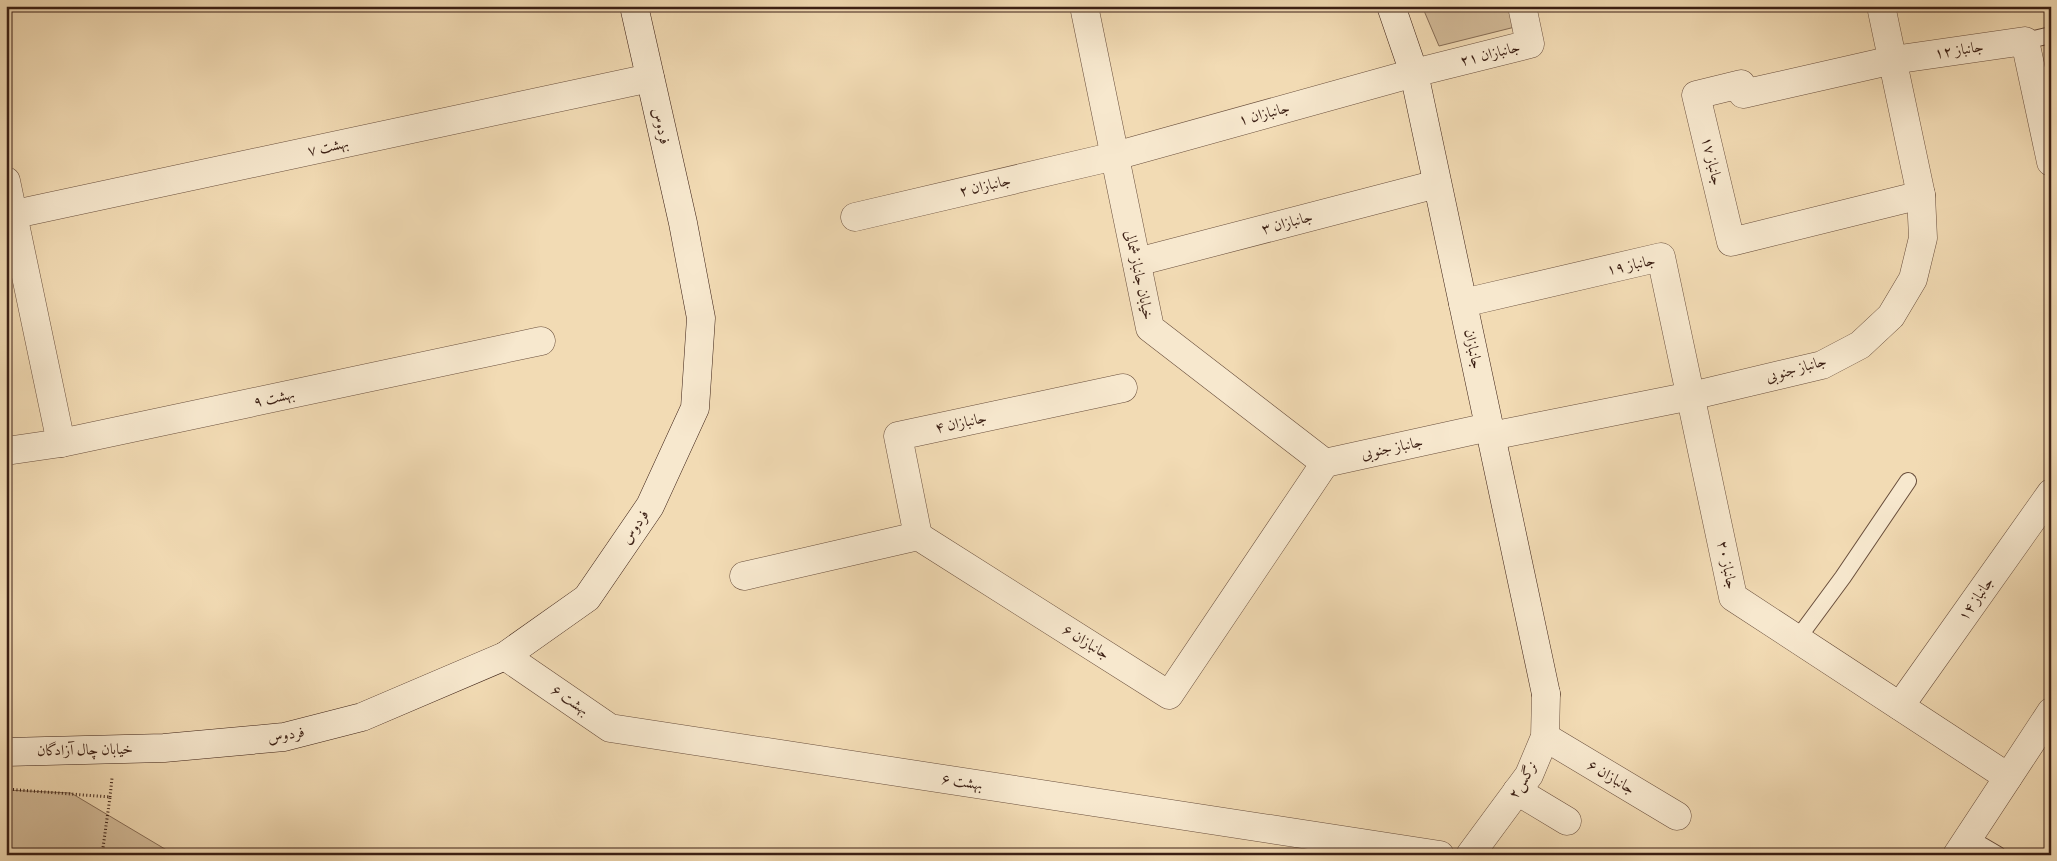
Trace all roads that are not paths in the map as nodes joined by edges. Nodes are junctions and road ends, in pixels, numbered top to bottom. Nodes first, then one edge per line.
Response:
1 (634, 6) edge
2 (1084, 6) edge
3 (1391, 6) edge
4 (1522, 6) edge
5 (1881, 6) edge
6 (2038, 38) edge
7 (1893, 60) junction
8 (1414, 73) junction
9 (650, 78) junction
10 (1115, 156) junction
11 (2051, 162) edge
12 (6, 182) edge
13 (1438, 184) junction
14 (1921, 195) junction
15 (10, 216) edge
16 (855, 217) dead end
17 (1136, 262) junction
18 (1463, 303) junction
19 (541, 341) dead end
20 (1123, 388) dead end
21 (1691, 396) junction
22 (1490, 431) junction
23 (61, 443) junction
24 (6, 452) edge
25 (1325, 463) junction
26 (1908, 480) dead end
27 (2051, 493) edge
28 (918, 536) junction
29 (744, 576) dead end
30 (1798, 638) junction
31 (505, 656) junction
32 (1546, 694) joint
33 (1900, 706) junction
34 (2051, 712) edge
35 (1545, 737) junction
36 (164, 748) joint
37 (6, 752) edge
38 (2008, 777) junction
39 (1517, 791) junction
40 (1677, 816) dead end
41 (1567, 821) dead end
42 (1963, 846) edge
43 (1440, 855) edge
44 (1470, 855) edge
45 (1998, 855) edge

1 - 9 street, فردوس
2 - 10 street, خیابان جانباز شمالی
3 - 8 street, جانبازان
4 - 8 street, جانبازان ۲۱
5 - 7 street, جانباز جنوبی
6 - 7 street, جانباز ۱۲
6 - 11 street
7 - 14 street, جانباز جنوبی
7 - 14 street, جانباز ۱۷
8 - 10 street, جانبازان ۱
8 - 13 street, جانبازان
9 - 15 street, بهشت ۷
9 - 31 street, فردوس
10 - 16 street, جانبازان ۲
10 - 17 street, خیابان جانباز شمالی
12 - 15 street
13 - 17 street, جانبازان ۳
13 - 18 street, جانبازان
14 - 21 street, جانباز جنوبی
15 - 23 street
17 - 25 street, خیابان جانباز شمالی
18 - 21 street, جانباز ۱۹
18 - 22 street, جانبازان
19 - 23 street, بهشت ۹
20 - 28 street, جانبازان ۴
21 - 22 street, جانباز جنوبی
21 - 30 street, جانباز ۲۰
22 - 25 street, جانباز جنوبی
22 - 32 street, جانبازان
23 - 24 street, بهشت ۹
25 - 28 street, جانبازان ۶
26 - 30 lane
27 - 33 street, جانباز ۱۴
28 - 29 street
30 - 33 street, جانباز ۲۰
31 - 36 street, فردوس
31 - 43 street, بهشت ۶
32 - 35 street, نرگس۲
33 - 38 street, جانباز ۲۰
34 - 38 street
35 - 39 street, نرگس۲
35 - 40 street, جانبازان ۶
36 - 37 street, خیابان چال آزادگان
38 - 42 street
39 - 41 street
39 - 44 street, نرگس۲
42 - 45 lane

